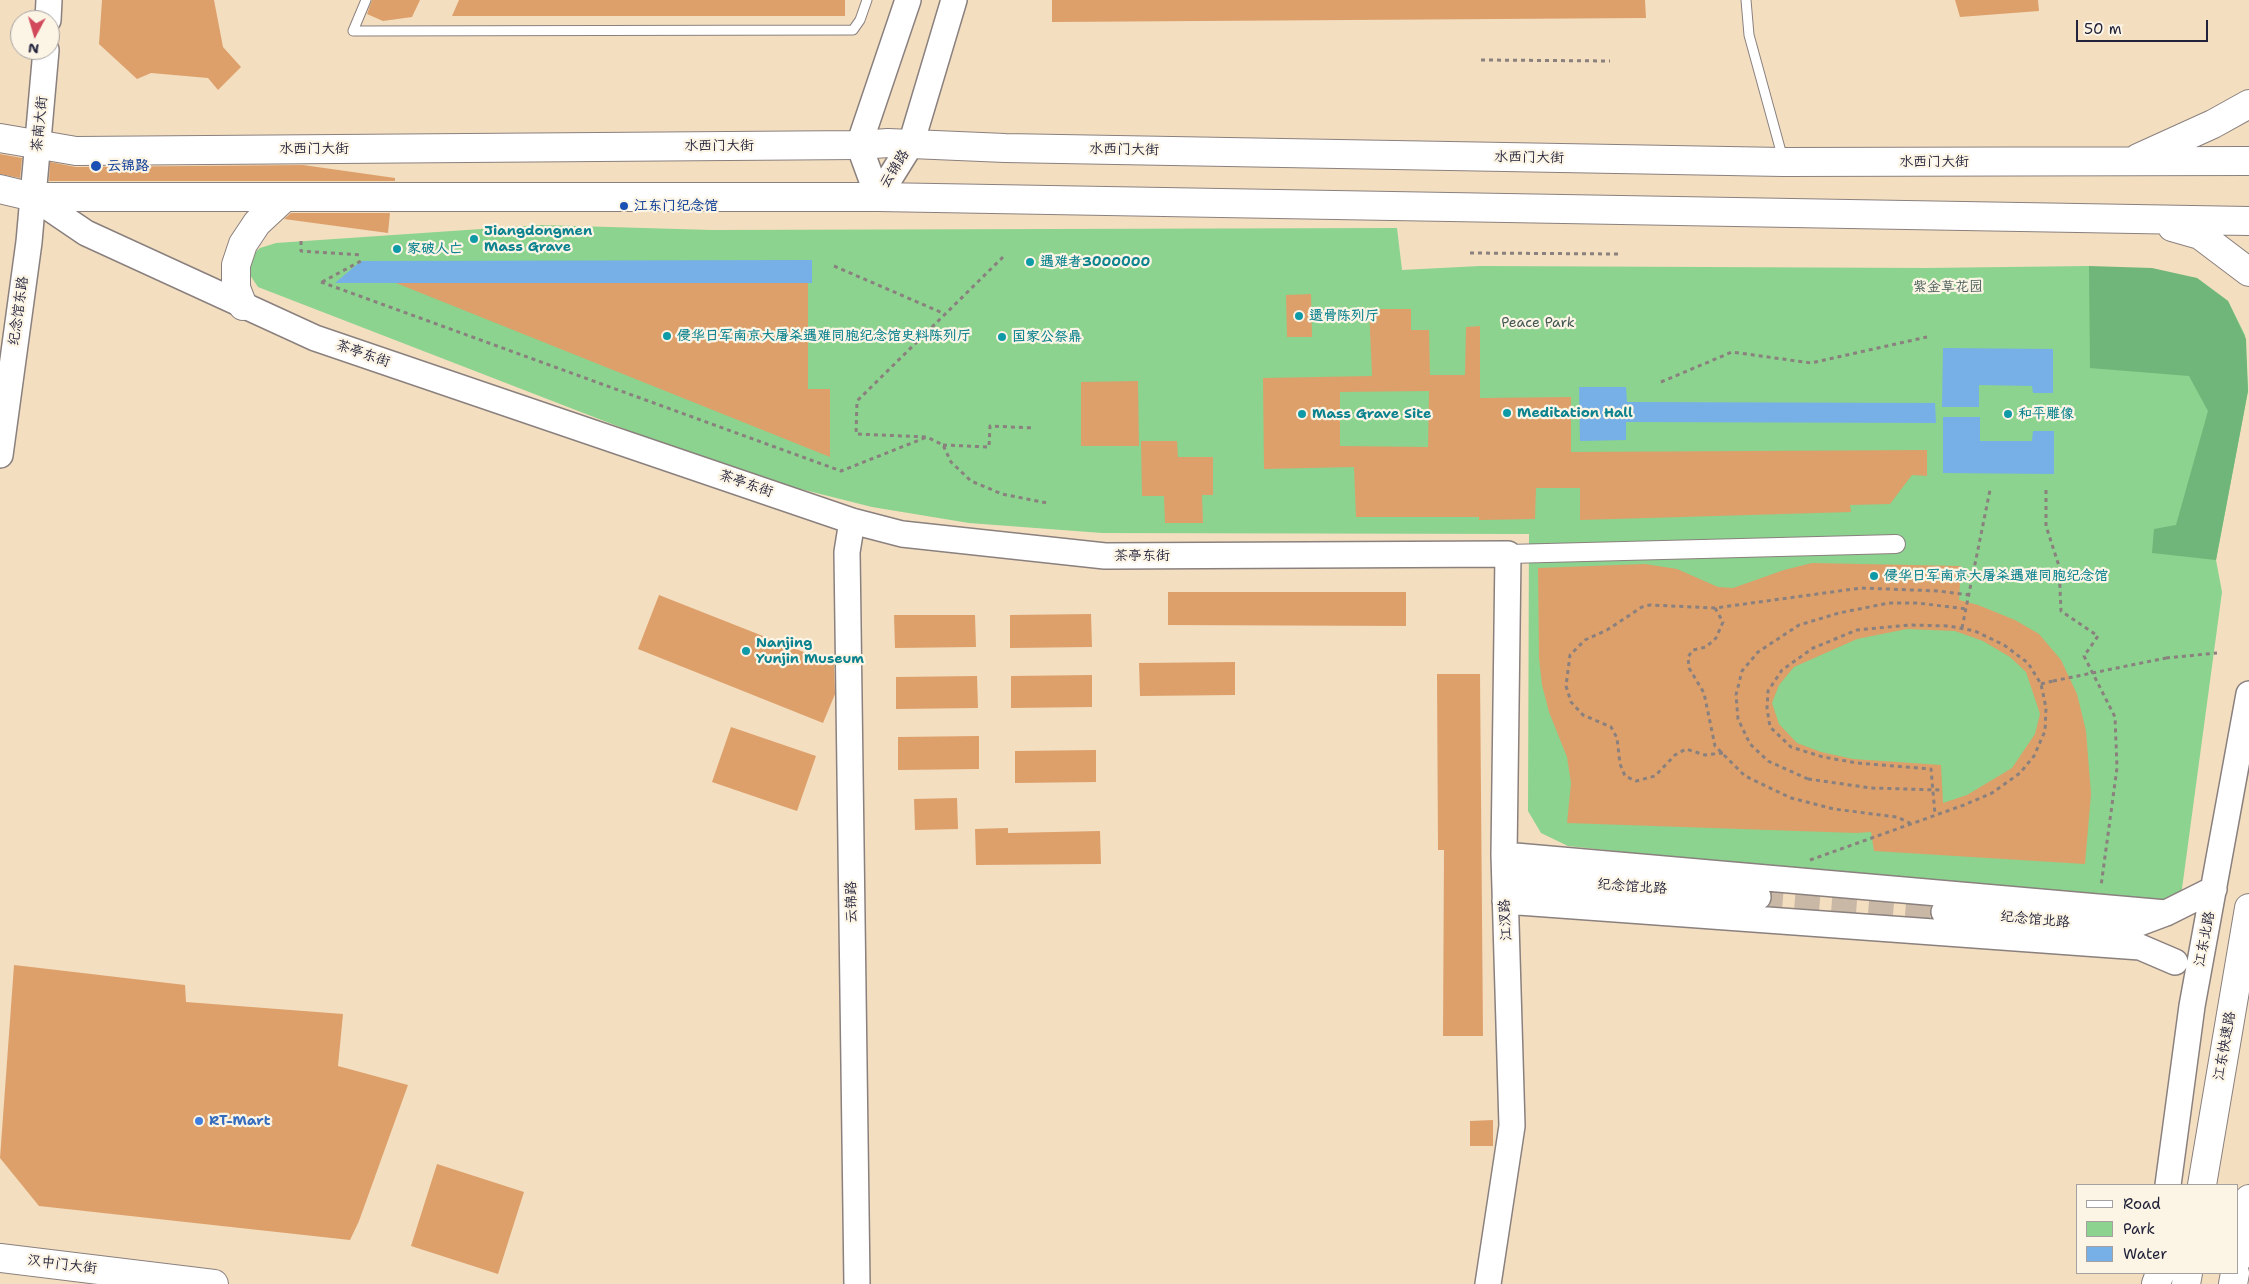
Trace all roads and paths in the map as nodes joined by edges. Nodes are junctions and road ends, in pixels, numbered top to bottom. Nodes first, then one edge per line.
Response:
1 (366, 0) edge
2 (867, 0) edge
3 (908, 0) edge
4 (954, 0) edge
5 (1746, 0) edge
6 (45, 60) edge
7 (1481, 60) dead end
8 (1610, 61) dead end
9 (2249, 104) edge
10 (0, 138) edge
11 (911, 144) junction
12 (859, 145) junction
13 (38, 146) junction
14 (2249, 161) edge
15 (1783, 162) junction
16 (2130, 162) junction
17 (0, 189) edge
18 (33, 197) junction
19 (286, 197) junction
20 (878, 197) junction
21 (2149, 220) junction
22 (2249, 222) edge
23 (301, 241) dead end
24 (1470, 253) dead end
25 (1620, 254) dead end
26 (361, 255) dead end
27 (1003, 257) dead end
28 (361, 262) dead end
29 (834, 266) dead end
30 (2249, 272) edge
31 (243, 306) junction
32 (945, 314) junction
33 (1927, 337) dead end
34 (1660, 382) dead end
35 (1034, 428) dead end
36 (927, 436) junction
37 (943, 445) junction
38 (0, 455) edge
39 (1990, 490) dead end
40 (2046, 490) dead end
41 (1047, 503) dead end
42 (852, 521) junction
43 (1896, 544) dead end
44 (1508, 554) junction
45 (1969, 593) junction
46 (1714, 608) junction
47 (1966, 609) junction
48 (1962, 628) junction
49 (2217, 653) dead end
50 (2041, 684) junction
51 (2249, 694) edge
52 (1723, 753) junction
53 (1940, 790) dead end
54 (1935, 814) junction
55 (1910, 824) junction
56 (1805, 862) dead end
57 (1504, 878) junction
58 (1829, 884) junction
59 (2101, 886) dead end
60 (1766, 888) junction
61 (1878, 888) junction
62 (2214, 888) junction
63 (1938, 902) junction
64 (2249, 908) edge
65 (2166, 913) junction
66 (1774, 921) junction
67 (1828, 924) junction
68 (1871, 928) junction
69 (2126, 928) junction
70 (1924, 932) junction
71 (2175, 962) junction
72 (2192, 1006) junction
73 (2217, 1094) junction
74 (2168, 1184) edge
75 (2188, 1184) edge
76 (2202, 1184) edge
77 (2249, 1199) edge
78 (2239, 1253) edge
79 (0, 1258) edge
80 (214, 1284) edge
81 (857, 1284) edge
82 (1488, 1284) edge

1 - 2 lane
3 - 12 street
4 - 11 street, 云锦路
5 - 15 lane
6 - 13 street, 茶南大街
7 - 8 path
9 - 16 main road
10 - 13 main road, 水西门大街
11 - 12 main road, 水西门大街
11 - 15 main road, 水西门大街
11 - 20 street, 云锦路
12 - 13 main road, 水西门大街
12 - 20 street, 云锦路
13 - 18 street, 茶南大街
14 - 16 main road, 水西门大街
15 - 16 main road, 水西门大街
17 - 18 main road
18 - 19 main road
18 - 31 street, 茶亭东街
18 - 38 street, 纪念馆东路
19 - 20 main road
19 - 31 main road
20 - 21 main road
21 - 22 main road
21 - 30 main road
23 - 26 path
24 - 25 path
27 - 32 path
28 - 36 path
29 - 32 path
31 - 42 street, 茶亭东街
32 - 36 path
33 - 34 path
35 - 37 path
36 - 37 path
37 - 41 path
39 - 45 path
40 - 59 path
42 - 44 street, 茶亭东街
42 - 81 street, 云锦路
43 - 44 street
44 - 57 street, 江汊路
45 - 46 path
45 - 47 path
46 - 52 path
46 - 52 path
47 - 48 path
47 - 53 path, bridge
48 - 50 path
48 - 54 path
49 - 50 path, bridge
50 - 54 path
51 - 62 street, 江东北路
52 - 55 path
54 - 55 path
55 - 56 path
57 - 60 street, 纪念馆北路
57 - 66 street
57 - 82 street, 江汊路
58 - 60 street, 纪念馆北路
58 - 61 street, 纪念馆北路
58 - 67 street
60 - 66 street
61 - 63 street, 纪念馆北路
61 - 68 street
62 - 65 street, 纪念馆北路
62 - 72 street, 江东北路
63 - 65 street
63 - 69 street, 纪念馆北路
63 - 70 street
64 - 73 main road, 江东快速路
65 - 69 street, 纪念馆北路
66 - 67 street
67 - 68 street
68 - 70 street
69 - 71 street, 纪念馆北路
70 - 71 street
71 - 72 street
72 - 74 street, 江东北路
73 - 75 main road
73 - 76 main road, 江东快速路
77 - 78 main road
79 - 80 main road, 汉中门大街

